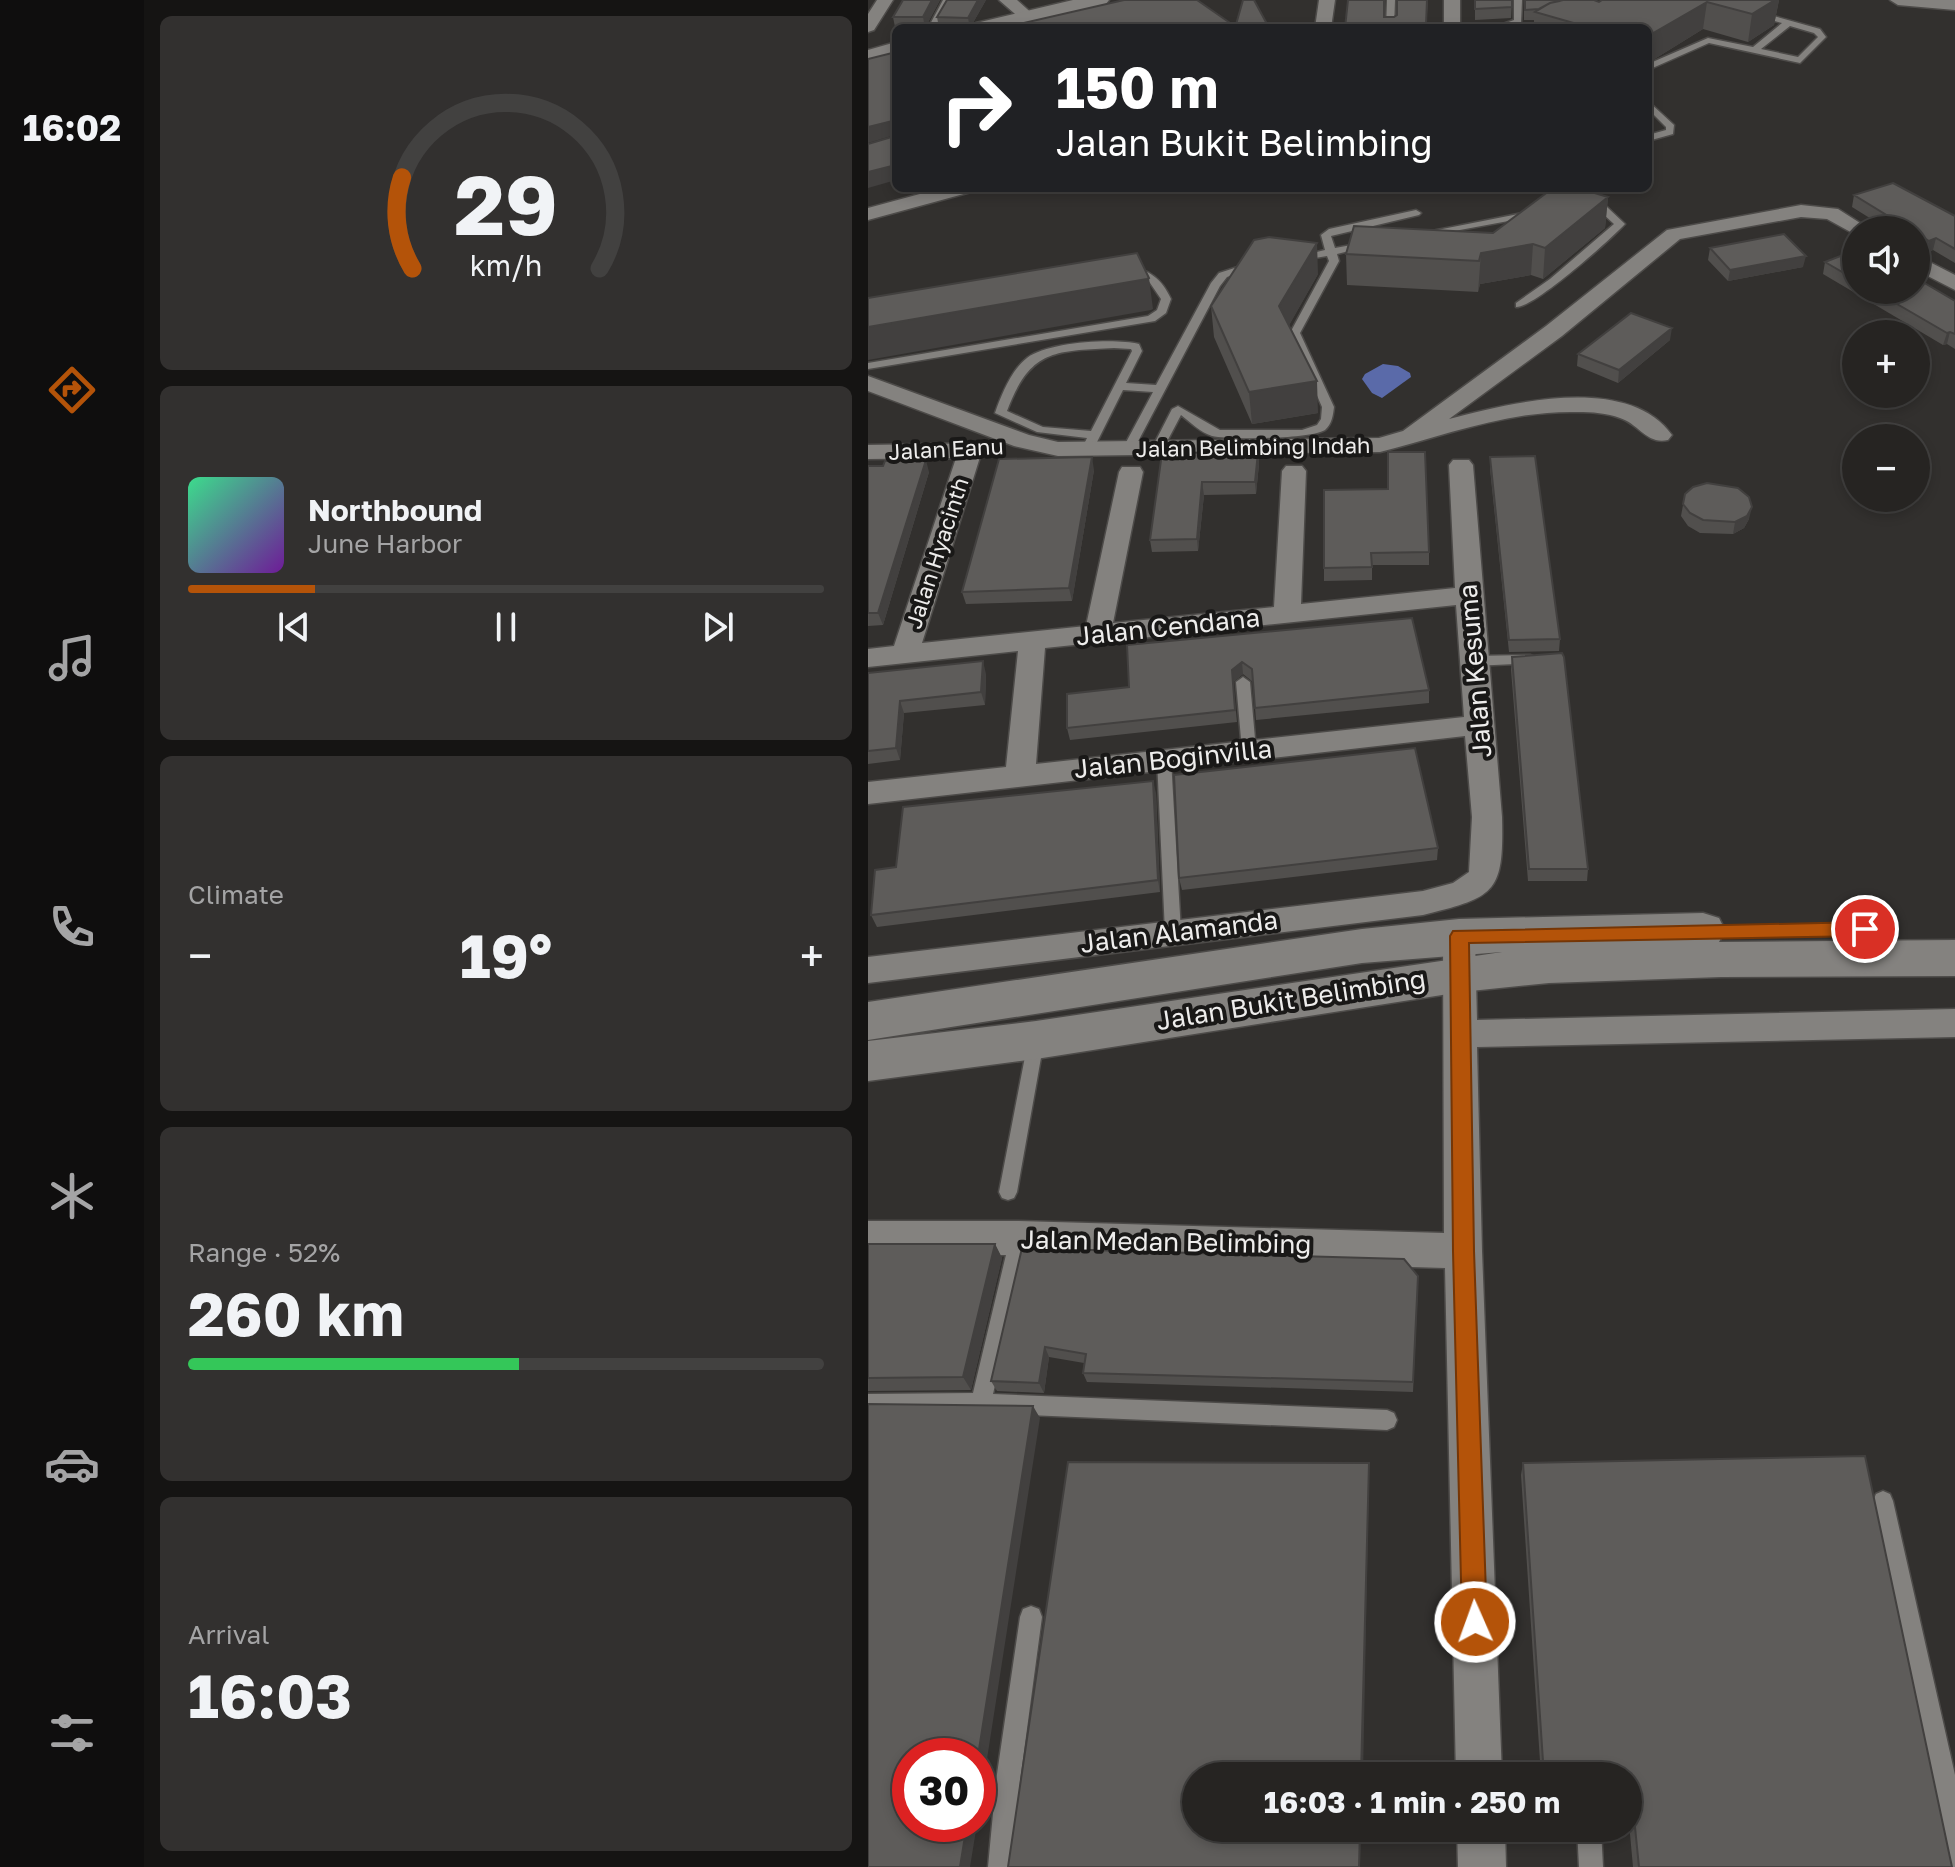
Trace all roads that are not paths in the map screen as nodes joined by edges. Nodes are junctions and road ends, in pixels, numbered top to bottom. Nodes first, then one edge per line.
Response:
1 (885, 0) edge
2 (947, 0) edge
3 (1007, 0) edge
4 (1099, 0) edge
5 (1327, 0) edge
6 (1391, 0) edge
7 (1452, 0) edge
8 (1518, 0) edge
9 (1898, 0) edge
10 (1955, 5) edge
11 (1749, 11) edge
12 (1028, 17) junction
13 (1789, 22) junction
14 (934, 24) edge
15 (1000, 24) edge
16 (1324, 24) edge
17 (1390, 24) edge
18 (1452, 24) edge
19 (1509, 24) edge
20 (874, 39) edge
21 (1755, 50) junction
22 (1652, 65) edge
23 (1652, 113) edge
24 (1652, 137) edge
25 (949, 192) edge
26 (1579, 206) edge
27 (1552, 211) edge
28 (1416, 213) dead end
29 (868, 214) edge
30 (1842, 219) edge
31 (1497, 220) junction
32 (1483, 236) edge
33 (1406, 237) edge
34 (1376, 247) edge
35 (1331, 252) junction
36 (1286, 260) edge
37 (1270, 262) edge
38 (1113, 268) edge
39 (1930, 269) edge
40 (1151, 277) junction
41 (1120, 282) edge
42 (1955, 284) edge
43 (1520, 305) dead end
44 (868, 366) edge
45 (868, 383) edge
46 (1119, 386) junction
47 (1160, 389) junction
48 (1153, 403) junction
49 (1178, 409) junction
50 (1660, 435) dead end
51 (1411, 436) junction
52 (1022, 441) junction
53 (1091, 443) junction
54 (1158, 448) junction
55 (970, 451) junction
56 (868, 452) edge
57 (1130, 460) junction
58 (1461, 465) dead end
59 (1294, 471) dead end
60 (1468, 595) junction
61 (1287, 614) junction
62 (1098, 634) junction
63 (1032, 641) junction
64 (905, 654) junction
65 (868, 658) edge
66 (1549, 659) edge
67 (1473, 661) junction
68 (1243, 682) dead end
69 (1478, 725) junction
70 (1249, 750) junction
71 (1164, 759) junction
72 (1020, 776) junction
73 (868, 793) edge
74 (1484, 877) joint
75 (1955, 929) edge
76 (1173, 932) junction
77 (1460, 955) junction
78 (1955, 958) edge
79 (868, 970) edge
80 (868, 1021) edge
81 (1955, 1023) edge
82 (1461, 1034) junction
83 (1036, 1040) junction
84 (868, 1061) edge
85 (1008, 1192) dead end
86 (868, 1238) edge
87 (1019, 1238) junction
88 (1463, 1251) junction
89 (981, 1403) junction
90 (868, 1404) edge
91 (1387, 1420) dead end
92 (1883, 1501) dead end
93 (1031, 1617) dead end
94 (1479, 1762) edge
95 (1481, 1842) edge
96 (1590, 1842) edge
97 (1000, 1867) edge
98 (1482, 1867) edge
99 (1591, 1867) edge
100 (1955, 1867) edge

1 - 20 street
2 - 14 lane
3 - 12 street
4 - 12 street
5 - 16 street
6 - 17 lane
7 - 18 street
8 - 19 lane
9 - 10 street
11 - 13 lane
12 - 15 street
13 - 21 lane
13 - 21 lane
21 - 22 lane
23 - 24 lane
25 - 29 street
26 - 43 lane
27 - 31 lane
28 - 35 lane
30 - 51 street, Jalan Belimbing Indah
31 - 32 lane
31 - 33 lane
34 - 35 lane
35 - 36 lane
35 - 49 lane
37 - 47 lane
38 - 40 lane
39 - 42 street
40 - 41 lane
40 - 44 lane
45 - 52 street, Jalan Belimbing Indah
46 - 47 lane
46 - 53 lane
46 - 53 lane
47 - 48 lane
48 - 49 lane
48 - 57 lane
49 - 54 lane
50 - 51 street
51 - 54 street, Jalan Belimbing Indah
52 - 53 street, Jalan Belimbing Indah
52 - 55 street, Jalan Eanu
53 - 57 street, Jalan Belimbing Indah
54 - 57 street, Jalan Belimbing Indah
55 - 56 street, Jalan Eanu
55 - 64 street, Jalan Hyacinth
57 - 62 street
58 - 60 street, Jalan Kesuma
59 - 61 street
60 - 61 street, Jalan Cendana
60 - 67 street, Jalan Kesuma
61 - 62 street, Jalan Cendana
62 - 63 street, Jalan Cendana
63 - 64 street, Jalan Cendana
63 - 72 street
64 - 65 street, Jalan Cendana
66 - 67 lane
67 - 69 street, Jalan Kesuma
68 - 70 lane
69 - 70 street, Jalan Boginvilla
69 - 74 street, Jalan Kesuma
70 - 71 street, Jalan Boginvilla
71 - 72 street, Jalan Boginvilla
71 - 76 lane
72 - 73 street, Jalan Boginvilla
74 - 76 street, Jalan Alamanda
75 - 77 main road, Jalan Bukit Belimbing
76 - 79 street, Jalan Alamanda
77 - 78 main road, Jalan Bukit Belimbing
77 - 80 main road, Jalan Bukit Belimbing
77 - 82 street
77 - 83 main road, Jalan Bukit Belimbing
81 - 82 street
82 - 88 street
83 - 84 main road, Jalan Bukit Belimbing
83 - 85 lane
86 - 87 street, Jalan Medan Belimbing
87 - 88 street, Jalan Medan Belimbing
87 - 89 lane
88 - 94 street
89 - 90 lane
89 - 91 lane
92 - 100 lane
93 - 97 lane
95 - 98 street
96 - 99 lane

